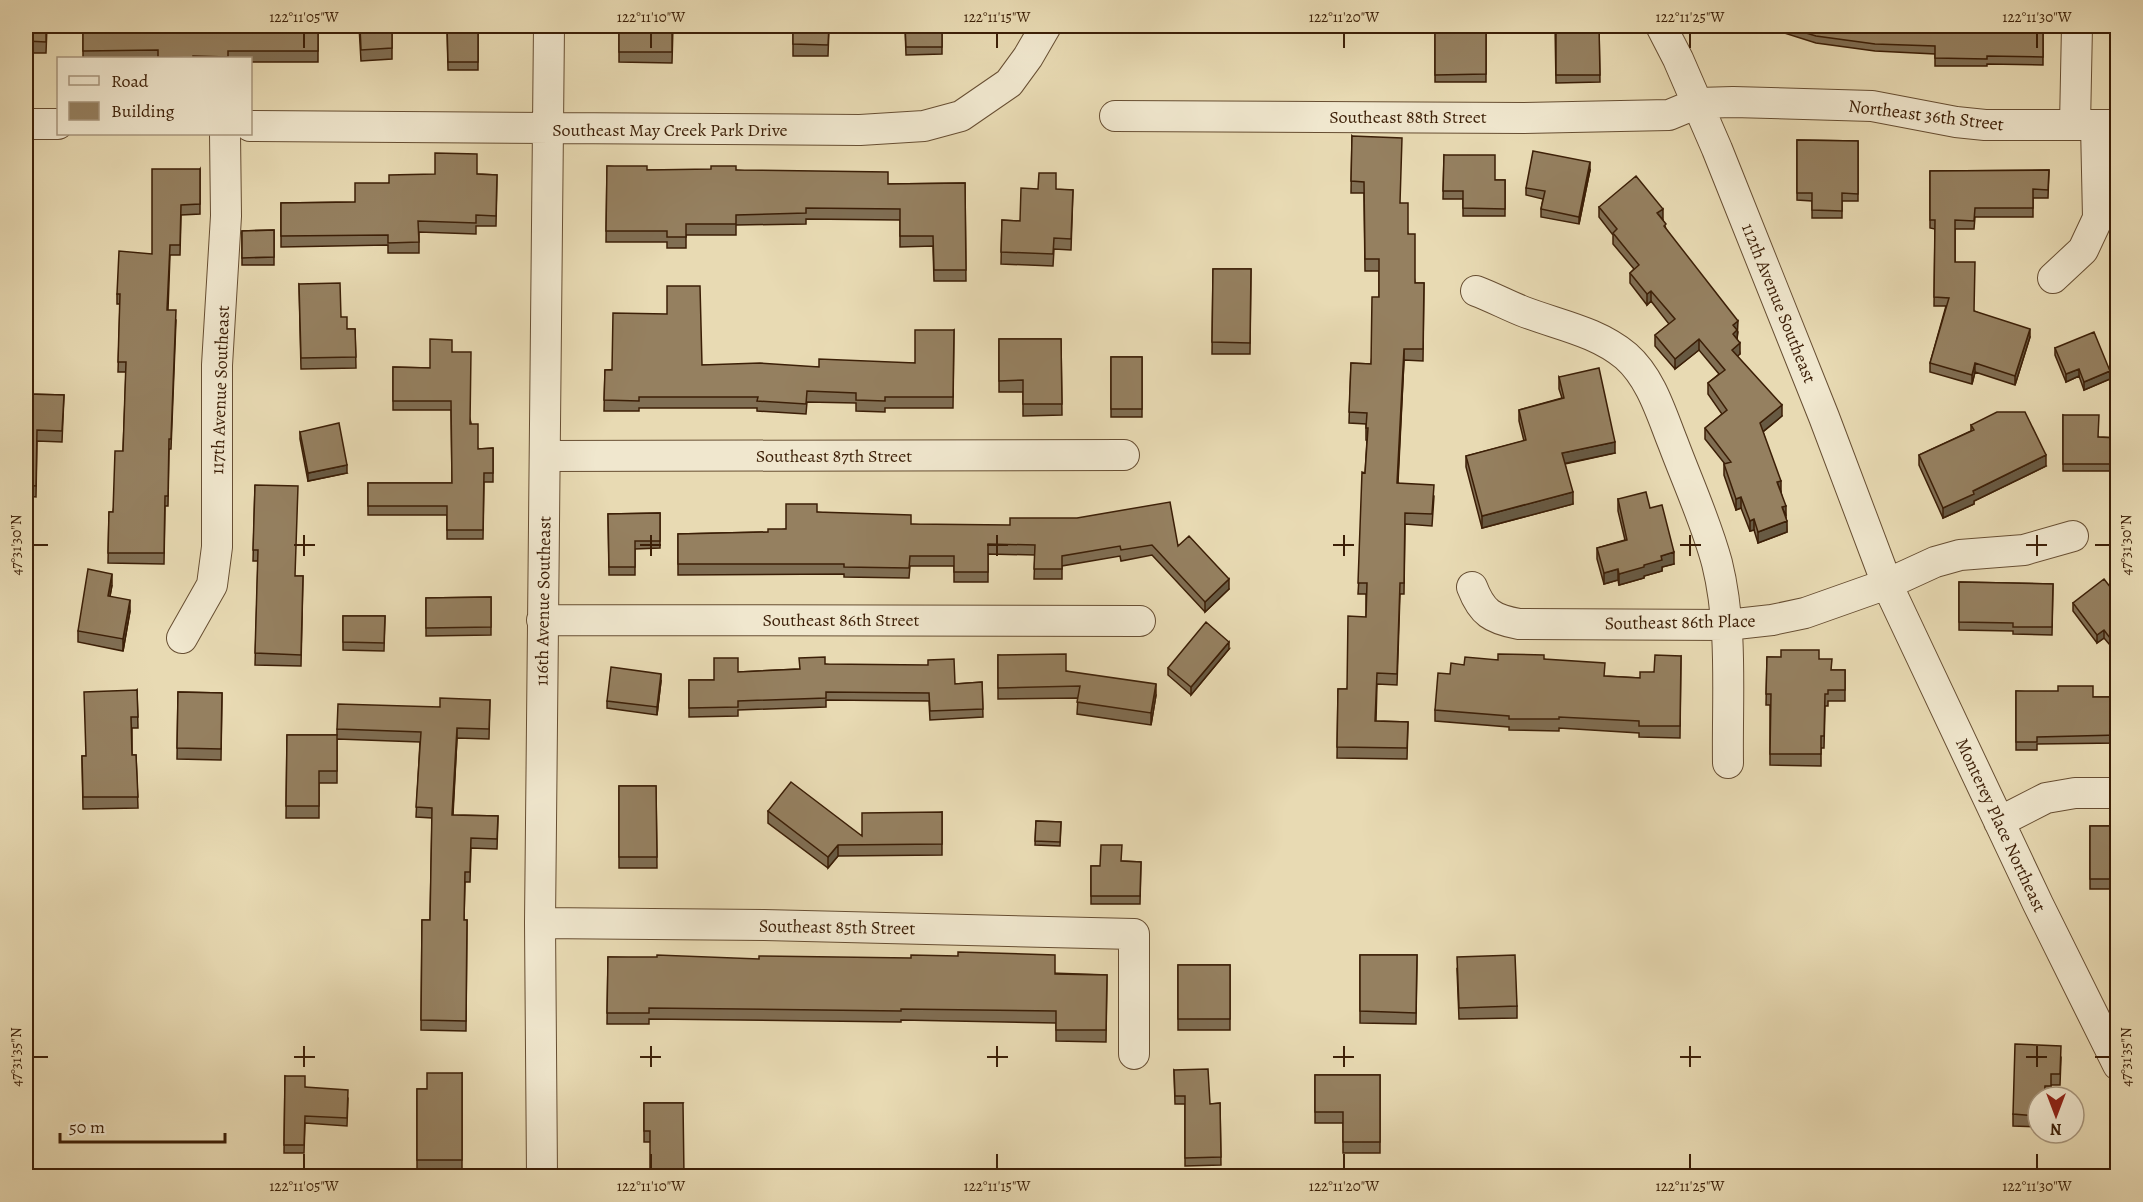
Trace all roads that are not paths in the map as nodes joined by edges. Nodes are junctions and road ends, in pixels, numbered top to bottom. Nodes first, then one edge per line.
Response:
1 (549, 26) edge
2 (1046, 26) edge
3 (1661, 26) edge
4 (2078, 26) edge
5 (1698, 102) junction
6 (1115, 116) dead end
7 (26, 124) edge
8 (57, 124) edge
9 (2096, 125) edge
10 (252, 126) edge
11 (549, 129) junction
12 (225, 135) edge
13 (2053, 278) dead end
14 (1476, 291) dead end
15 (1124, 455) dead end
16 (545, 456) junction
17 (2073, 536) dead end
18 (1887, 584) junction
19 (1472, 587) dead end
20 (542, 620) junction
21 (1140, 621) dead end
22 (1727, 625) junction
23 (182, 638) dead end
24 (1728, 763) dead end
25 (2118, 793) edge
26 (1999, 822) junction
27 (540, 923) junction
28 (1134, 1054) dead end
29 (2118, 1065) edge
30 (542, 1176) edge

1 - 11 street, 116th Avenue Southeast
2 - 11 street, Southeast May Creek Park Drive
3 - 5 street, 112th Avenue Southeast
4 - 9 street
5 - 6 street, Southeast 88th Street
5 - 9 street, Northeast 36th Street
5 - 18 street, 112th Avenue Southeast
7 - 8 street
9 - 13 street
10 - 11 street, Southeast May Creek Park Drive
11 - 16 street, 116th Avenue Southeast
12 - 23 street, 117th Avenue Southeast
14 - 22 street
15 - 16 street, Southeast 87th Street
16 - 20 street, 116th Avenue Southeast
17 - 18 street, Southeast 86th Place
18 - 22 street, Southeast 86th Place
18 - 26 street, Monterey Place Northeast
19 - 22 street, Southeast 86th Place
20 - 21 street, Southeast 86th Street
20 - 27 street, 116th Avenue Southeast
22 - 24 street
25 - 26 street
26 - 29 street, Monterey Place Northeast
27 - 28 street, Southeast 85th Street
27 - 30 street, 116th Avenue Southeast

